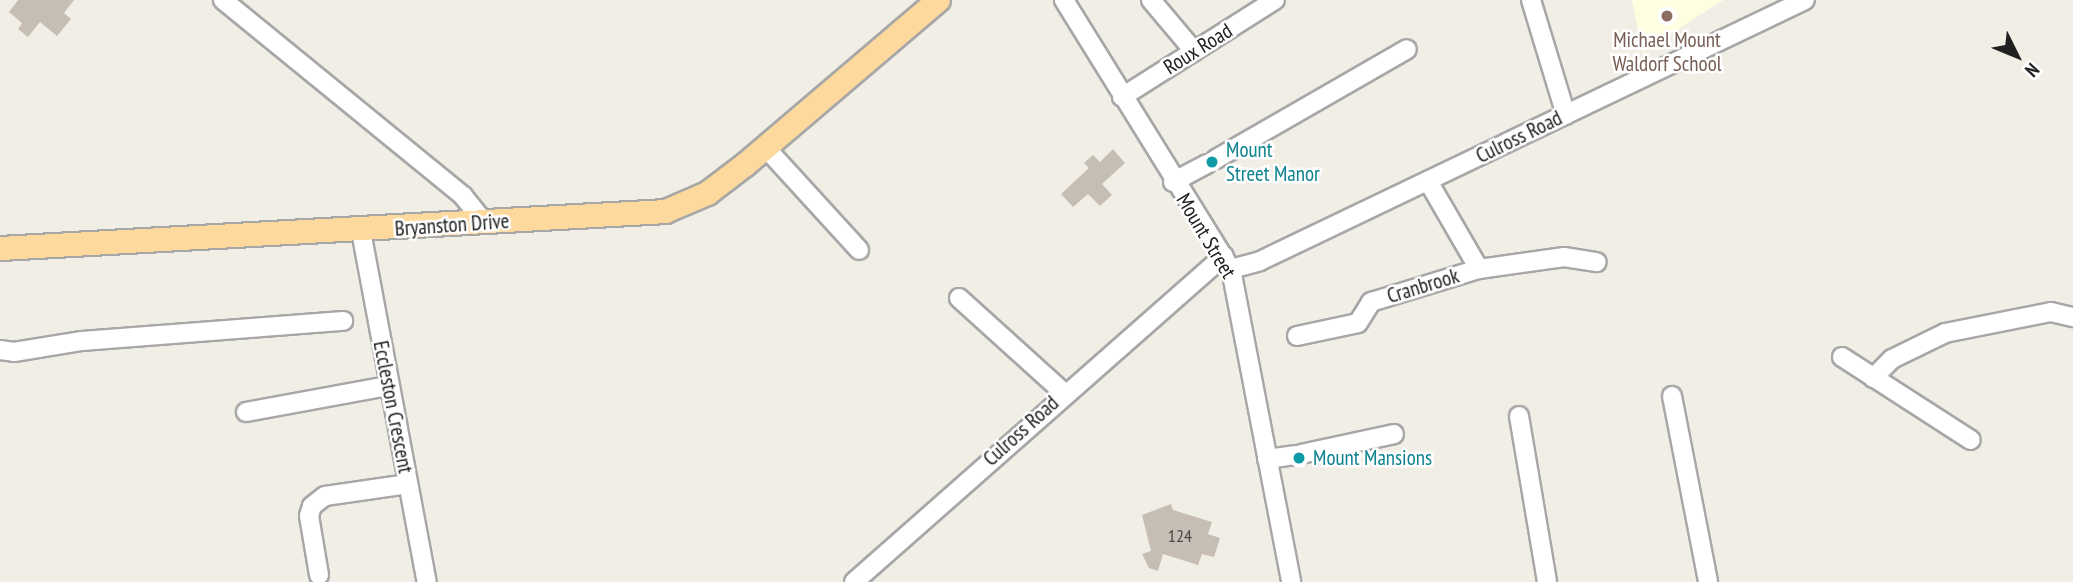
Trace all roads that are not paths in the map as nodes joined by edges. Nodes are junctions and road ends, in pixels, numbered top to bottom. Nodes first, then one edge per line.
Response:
1 (223, 0) edge
2 (919, 0) edge
3 (938, 0) edge
4 (1063, 0) edge
5 (1151, 0) edge
6 (1275, 0) edge
7 (1531, 0) edge
8 (1805, 0) edge
9 (1407, 49) dead end
10 (1194, 51) junction
11 (854, 69) junction
12 (1122, 97) junction
13 (1566, 115) junction
14 (766, 148) junction
15 (1428, 181) junction
16 (1174, 182) junction
17 (485, 223) junction
18 (361, 231) junction
19 (0, 248) edge
20 (859, 250) dead end
21 (1227, 262) junction
22 (1597, 262) dead end
23 (1479, 269) junction
24 (959, 298) dead end
25 (2073, 317) edge
26 (343, 321) dead end
27 (1297, 336) dead end
28 (0, 350) edge
29 (1842, 357) dead end
30 (1873, 378) junction
31 (388, 386) junction
32 (1064, 393) junction
33 (1672, 396) dead end
34 (246, 412) dead end
35 (1519, 416) dead end
36 (1394, 434) dead end
37 (1971, 440) dead end
38 (1267, 459) junction
39 (408, 484) junction
40 (320, 575) dead end
41 (427, 582) edge
42 (854, 582) edge
43 (1291, 582) edge
44 (1547, 582) edge
45 (1708, 582) edge

1 - 17 street
2 - 11 main road, Bryanston Drive
3 - 11 main road, Bryanston Drive
4 - 12 street, Mount Street
5 - 10 street
6 - 10 street, Roux Road
7 - 13 street
8 - 13 street, Culross Road
9 - 16 street
10 - 12 street, Roux Road
11 - 14 main road, Bryanston Drive
12 - 16 street, Mount Street
13 - 15 street, Culross Road
14 - 17 main road, Bryanston Drive
14 - 20 street
15 - 21 street, Culross Road
15 - 23 street, Cranbrook
16 - 21 street, Mount Street
17 - 18 main road, Bryanston Drive
18 - 19 main road, Bryanston Drive
18 - 31 street, Eccleston Crescent
21 - 32 street, Culross Road
21 - 38 street, Mount Street
22 - 23 street, Cranbrook
23 - 27 street, Cranbrook
24 - 32 street
25 - 30 street
26 - 28 street
29 - 30 street
30 - 37 street
31 - 34 street
31 - 39 street, Eccleston Crescent
32 - 42 street, Culross Road
33 - 45 street
35 - 44 street
36 - 38 street
38 - 43 street, Mount Street
39 - 40 street
39 - 41 street, Eccleston Crescent

